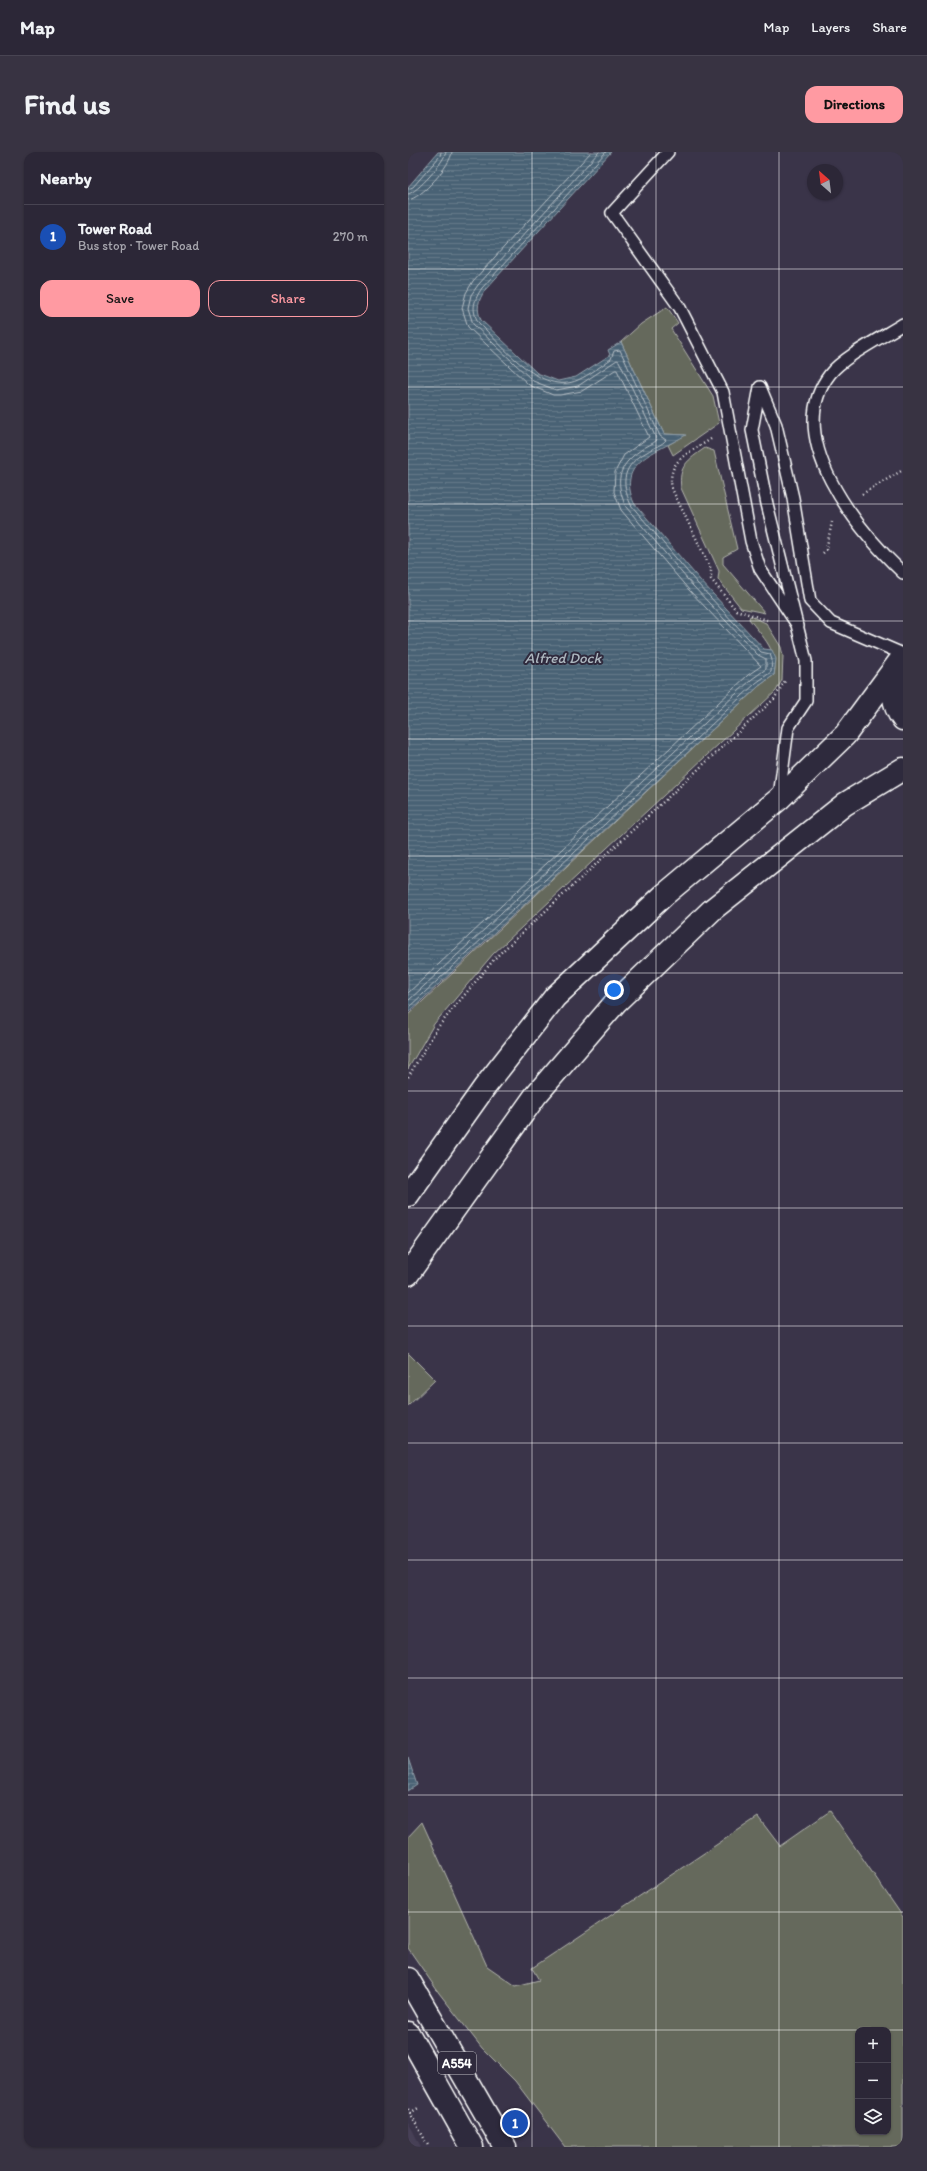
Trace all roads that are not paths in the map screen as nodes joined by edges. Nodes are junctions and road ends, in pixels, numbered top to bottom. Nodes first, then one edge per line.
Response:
1 (668, 152) edge
2 (903, 324) edge
3 (903, 572) edge
4 (798, 626) junction
5 (902, 658) edge
6 (903, 719) edge
7 (903, 769) edge
8 (779, 799) junction
9 (408, 1196) edge
10 (408, 1274) edge
11 (409, 1984) edge
12 (408, 2034) edge
13 (472, 2147) edge
14 (505, 2147) edge

1 - 4 lane
2 - 3 lane
4 - 5 lane
4 - 8 lane
5 - 6 main road
5 - 8 main road
7 - 10 main road
8 - 9 main road
11 - 14 main road, A554
12 - 13 main road, A554

